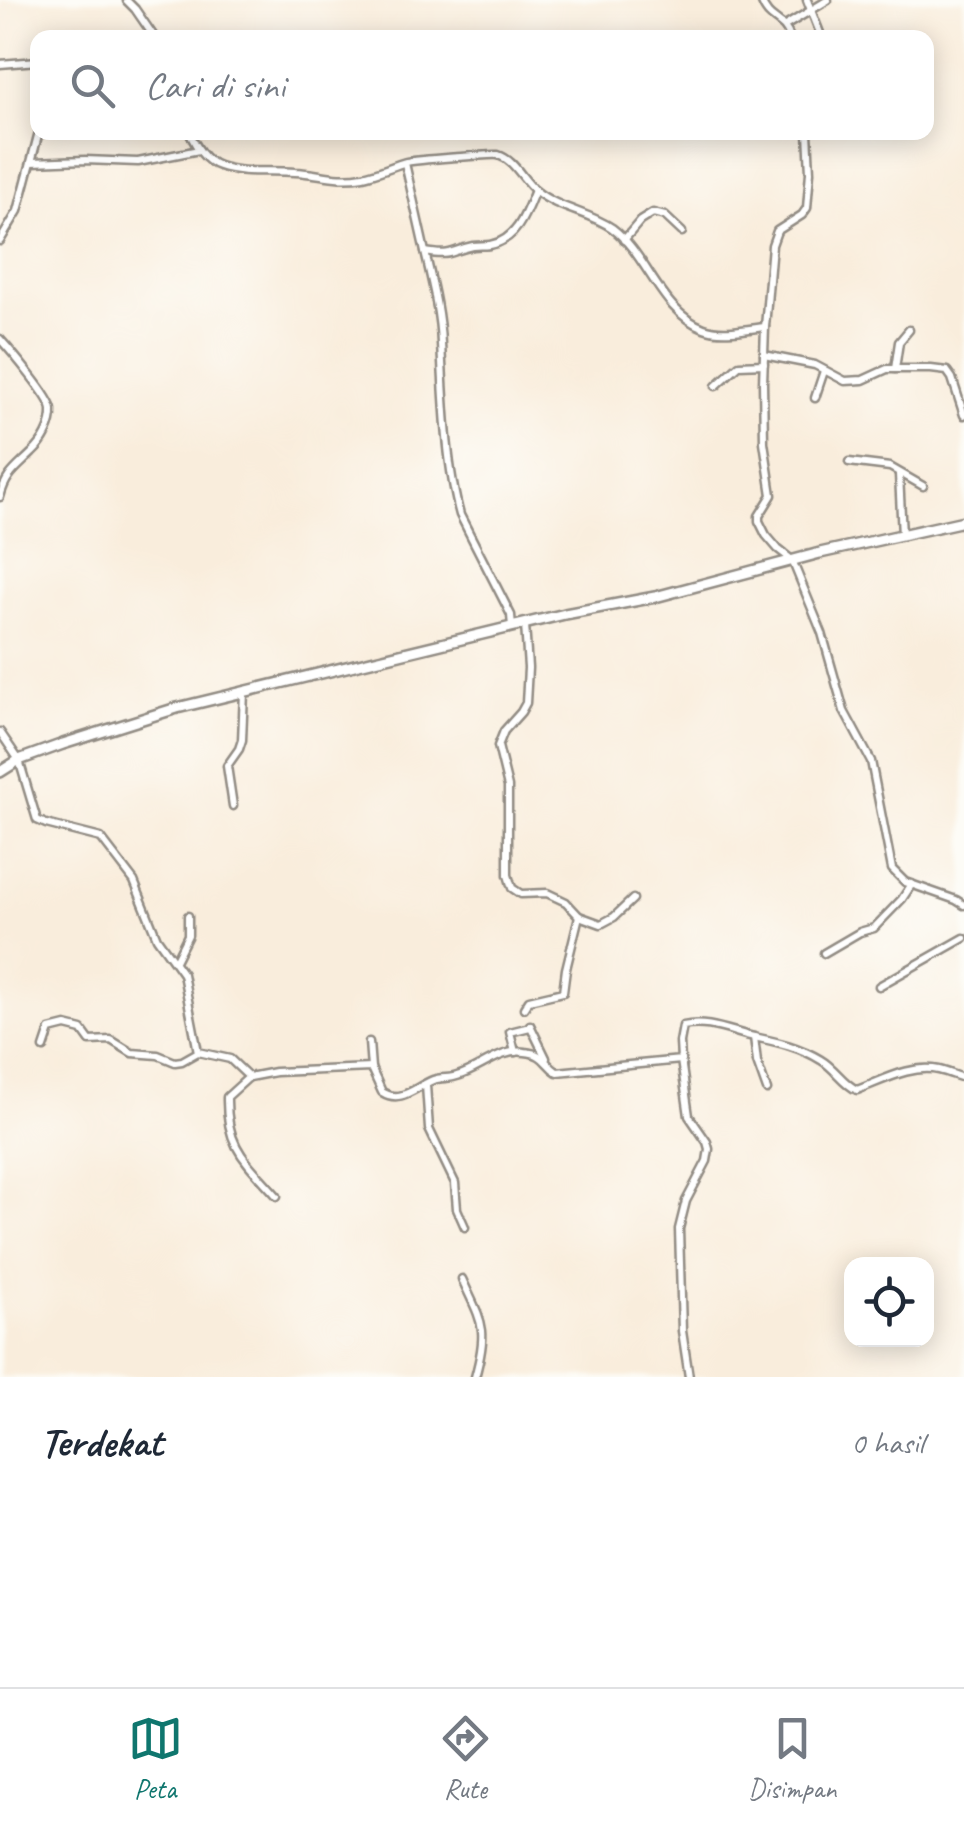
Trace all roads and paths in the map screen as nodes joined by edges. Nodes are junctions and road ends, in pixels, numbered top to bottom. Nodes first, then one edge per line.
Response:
1 (761, 0) edge
2 (807, 0) edge
3 (828, 0) edge
4 (127, 2) edge
5 (812, 10) junction
6 (786, 26) junction
7 (150, 30) edge
8 (787, 30) edge
9 (819, 30) edge
10 (30, 62) edge
11 (0, 64) edge
12 (38, 140) edge
13 (194, 140) edge
14 (808, 140) edge
15 (200, 150) junction
16 (32, 162) junction
17 (404, 163) junction
18 (535, 190) junction
19 (682, 232) dead end
20 (624, 240) junction
21 (0, 241) edge
22 (425, 252) junction
23 (765, 327) junction
24 (909, 330) dead end
25 (0, 339) edge
26 (764, 355) junction
27 (764, 364) junction
28 (895, 369) junction
29 (824, 371) junction
30 (716, 386) dead end
31 (814, 398) dead end
32 (964, 415) edge
33 (849, 462) dead end
34 (899, 473) junction
35 (923, 486) dead end
36 (0, 497) edge
37 (964, 521) edge
38 (902, 536) junction
39 (792, 560) junction
40 (525, 625) junction
41 (512, 628) junction
42 (244, 691) junction
43 (0, 732) edge
44 (19, 760) junction
45 (0, 772) edge
46 (233, 806) dead end
47 (912, 884) junction
48 (633, 899) dead end
49 (964, 905) edge
50 (188, 916) dead end
51 (578, 916) junction
52 (964, 938) edge
53 (824, 953) dead end
54 (175, 960) junction
55 (880, 986) dead end
56 (524, 1008) dead end
57 (754, 1037) junction
58 (369, 1042) dead end
59 (44, 1048) dead end
60 (198, 1052) junction
61 (515, 1052) junction
62 (546, 1060) junction
63 (681, 1060) junction
64 (365, 1068) junction
65 (249, 1076) junction
66 (964, 1078) edge
67 (426, 1085) junction
68 (766, 1090) dead end
69 (277, 1196) dead end
70 (465, 1227) dead end
71 (462, 1279) dead end
72 (475, 1377) edge
73 (689, 1377) edge

1 - 6 street
2 - 5 street
3 - 5 street
4 - 7 street
5 - 6 street
5 - 9 street
6 - 8 street
10 - 11 street
12 - 16 street
13 - 15 street
14 - 23 street
15 - 16 street
15 - 17 street
16 - 21 street
17 - 18 street
17 - 22 street
18 - 20 street
18 - 22 street
19 - 20 street
20 - 23 street
22 - 41 street
23 - 26 street
24 - 28 street
25 - 36 street
26 - 27 street
26 - 29 street
27 - 30 street
27 - 39 street
28 - 29 street
28 - 32 street
29 - 31 street
33 - 34 street
34 - 35 street
34 - 38 street
37 - 38 street
38 - 39 street
39 - 40 street
39 - 47 street
40 - 41 street
40 - 51 street
41 - 42 street
42 - 44 street
42 - 46 street
43 - 44 street
44 - 45 street
44 - 54 street
47 - 49 street
47 - 53 street
48 - 51 street
50 - 54 street
51 - 56 street
52 - 55 street
54 - 60 street
57 - 63 street
57 - 66 street
57 - 68 street
58 - 64 street
59 - 60 street
60 - 65 street
61 - 62 street
61 - 62 street
61 - 67 street
62 - 63 street
63 - 73 street
64 - 65 street
64 - 67 street
65 - 69 street
67 - 70 street
71 - 72 street

